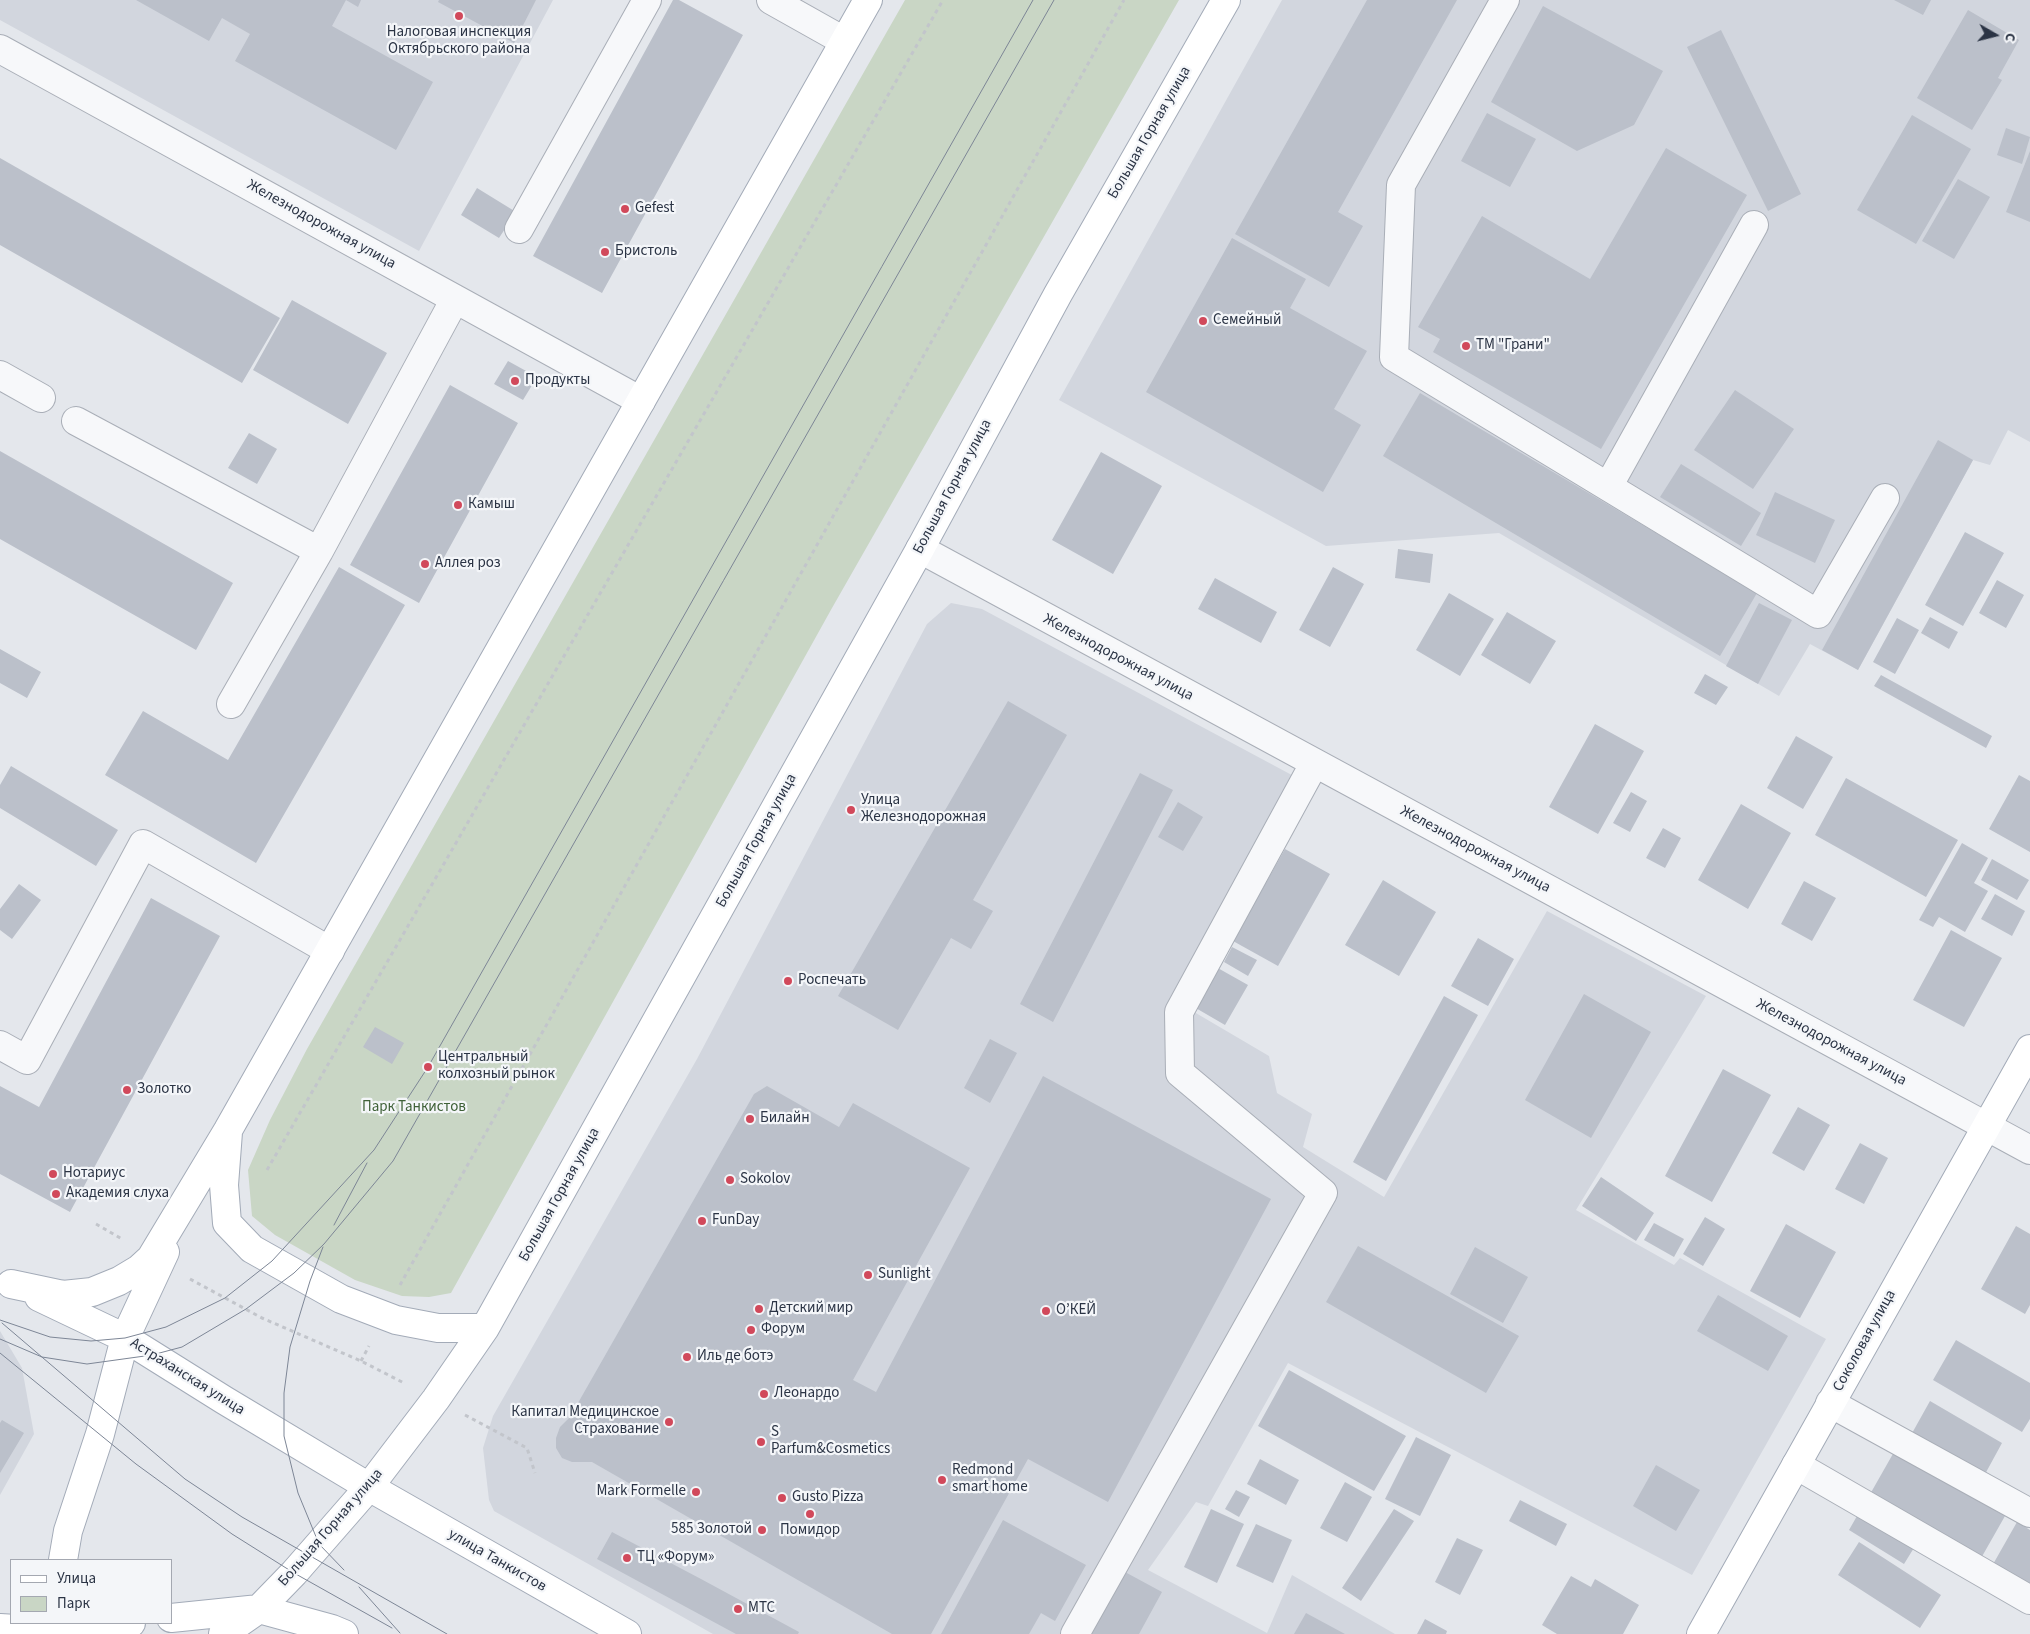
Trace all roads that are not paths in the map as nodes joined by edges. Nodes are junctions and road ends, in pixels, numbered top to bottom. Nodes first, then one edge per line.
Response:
1 (647, 0) edge
2 (771, 0) edge
3 (868, 0) edge
4 (1226, 0) edge
5 (1505, 0) edge
6 (844, 41) junction
7 (0, 49) edge
8 (1754, 225) dead end
9 (519, 228) dead end
10 (455, 299) junction
11 (0, 375) edge
12 (41, 398) dead end
13 (641, 401) junction
14 (76, 421) dead end
15 (1609, 485) junction
16 (1884, 498) dead end
17 (920, 550) junction
18 (319, 551) junction
19 (231, 704) dead end
20 (1314, 764) junction
21 (330, 951) junction
22 (0, 1045) edge
23 (2030, 1049) edge
24 (1986, 1126) junction
25 (228, 1130) junction
26 (2030, 1150) edge
27 (155, 1260) junction
28 (6, 1281) edge
29 (485, 1328) junction
30 (125, 1338) junction
31 (1830, 1403) junction
32 (1796, 1465) junction
33 (369, 1487) junction
34 (2030, 1513) edge
35 (63, 1559) edge
36 (2030, 1600) edge
37 (260, 1609) junction
38 (172, 1618) edge
39 (118, 1624) edge
40 (0, 1628) edge
41 (50, 1629) edge
42 (222, 1634) edge
43 (344, 1634) edge
44 (627, 1634) edge
45 (1075, 1634) edge
46 (1701, 1634) edge

1 - 9 street
2 - 6 street
3 - 6 main road
4 - 17 main road, Большая Горная улица
5 - 15 street
6 - 13 main road
7 - 10 street, Железнодорожная улица
8 - 15 street
10 - 13 street, Железнодорожная улица
10 - 18 street
11 - 12 street
13 - 21 main road
14 - 18 street
15 - 16 street
17 - 20 street, Железнодорожная улица
17 - 29 main road, Большая Горная улица
18 - 19 street
20 - 24 street, Железнодорожная улица
20 - 45 street
21 - 22 street
21 - 25 main road
23 - 24 main road, Соколовая улица
24 - 26 street, Железнодорожная улица
24 - 31 main road, Соколовая улица
25 - 27 main road
25 - 29 main road
27 - 28 main road
27 - 30 main road
28 - 30 main road, Астраханская улица
29 - 33 main road, Большая Горная улица
30 - 33 main road, Астраханская улица
30 - 35 main road
31 - 32 main road, Соколовая улица
31 - 34 street
32 - 36 street
32 - 46 main road, Соколовая улица
33 - 37 main road, Большая Горная улица
33 - 44 main road, улица Танкистов
37 - 38 main road
37 - 42 main road, Большая Горная улица
37 - 43 main road
39 - 41 main road
40 - 41 main road

